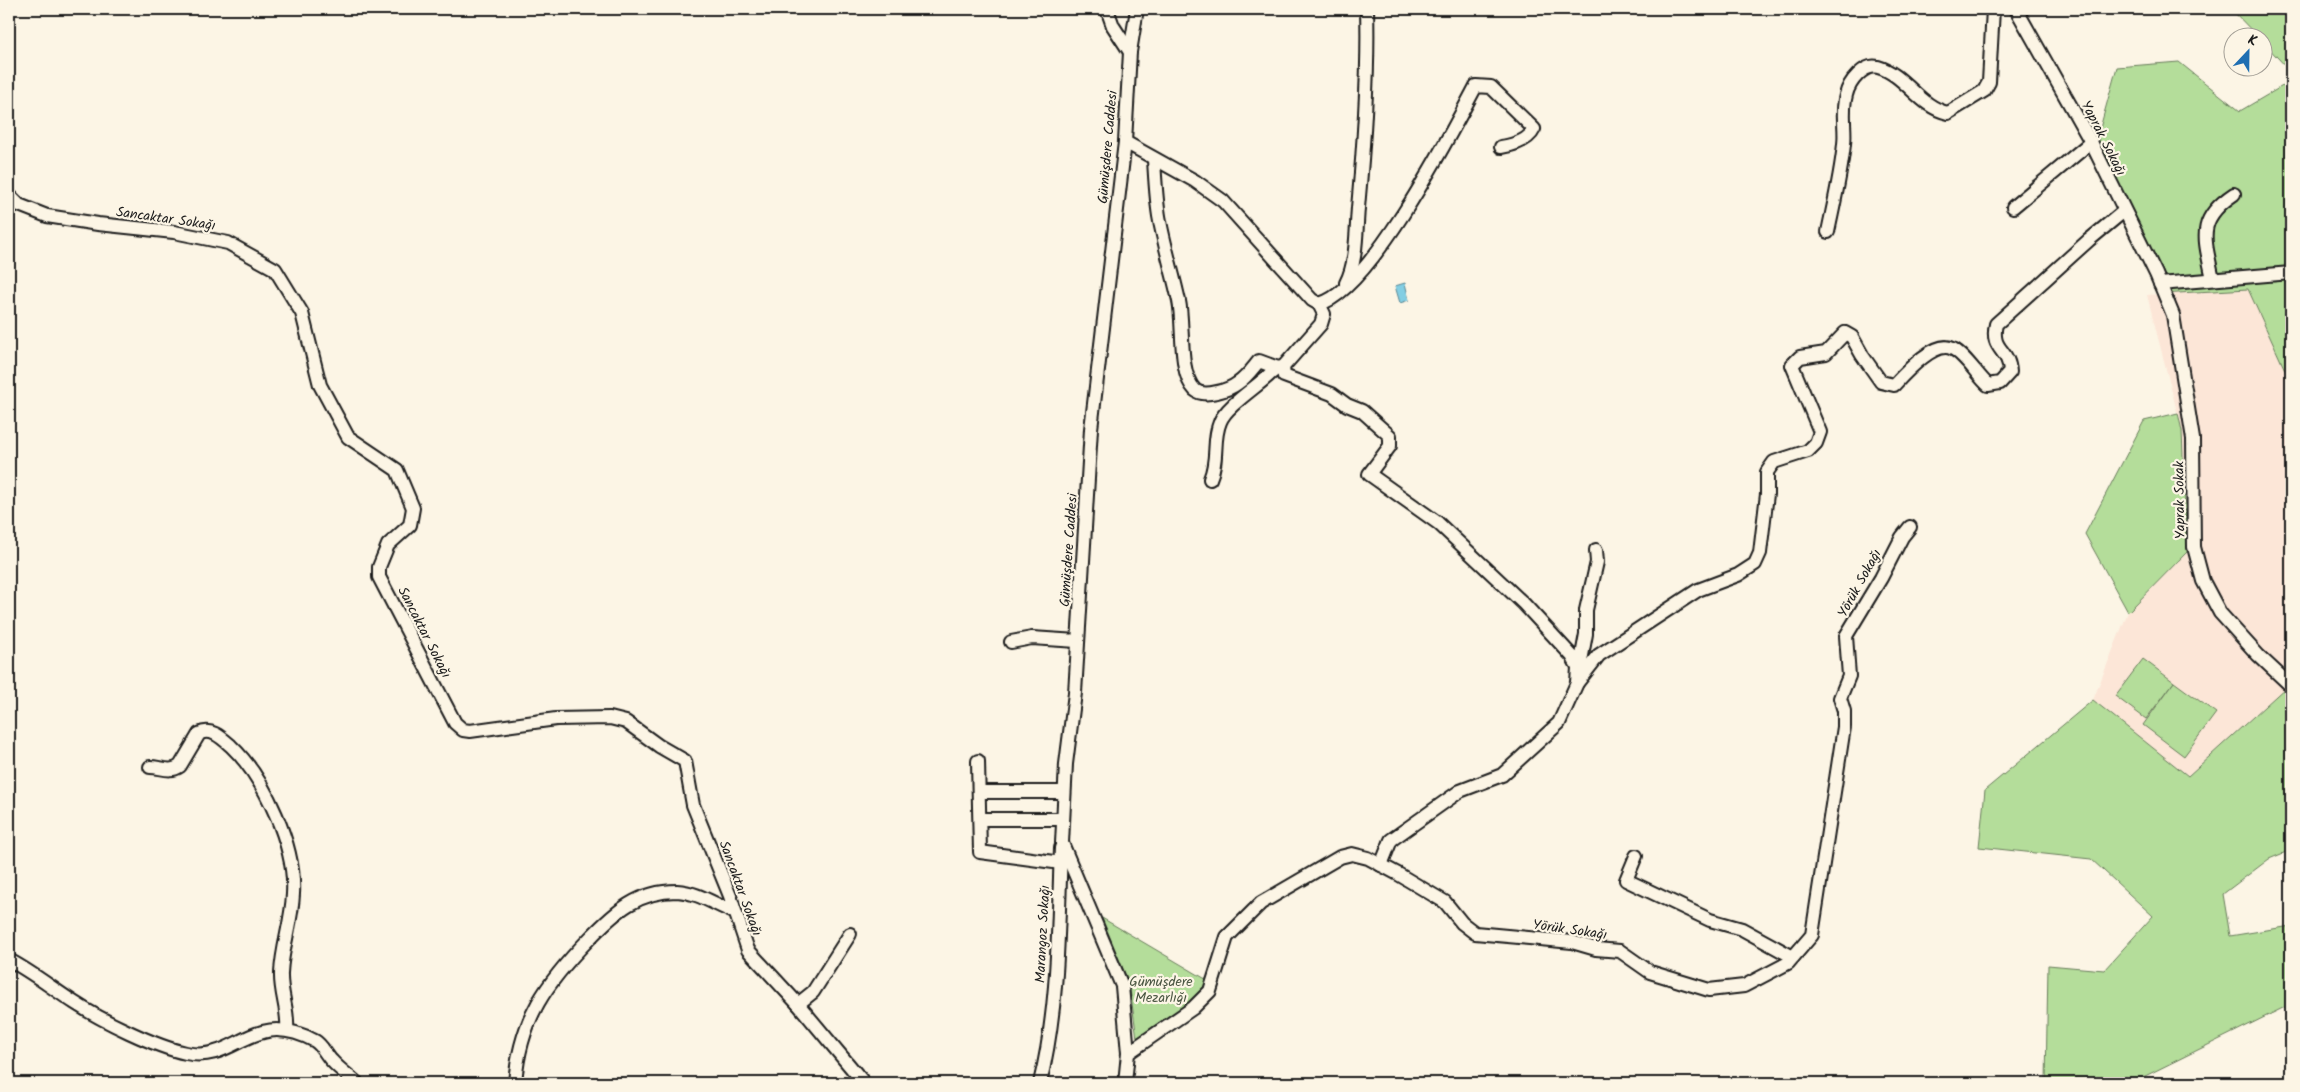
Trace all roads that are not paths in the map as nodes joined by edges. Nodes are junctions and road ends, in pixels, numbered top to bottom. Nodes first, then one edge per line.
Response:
1 (1107, 9) edge
2 (1137, 9) edge
3 (1367, 9) edge
4 (1993, 9) edge
5 (2016, 9) edge
6 (1130, 52) junction
7 (1125, 142) junction
8 (2091, 142) junction
9 (1501, 147) dead end
10 (1154, 159) junction
11 (2234, 194) dead end
12 (9, 195) edge
13 (2013, 207) dead end
14 (2124, 211) junction
15 (1828, 232) dead end
16 (2291, 273) edge
17 (2213, 279) junction
18 (2160, 284) junction
19 (1341, 292) junction
20 (1319, 304) junction
21 (1281, 368) junction
22 (1210, 480) dead end
23 (1910, 527) dead end
24 (1596, 550) dead end
25 (1077, 641) junction
26 (1012, 642) dead end
27 (1577, 683) junction
28 (2291, 686) edge
29 (978, 761) dead end
30 (150, 767) dead end
31 (979, 792) junction
32 (1064, 792) junction
33 (1062, 818) junction
34 (980, 819) junction
35 (1062, 843) junction
36 (1636, 856) dead end
37 (1061, 863) junction
38 (1381, 865) junction
39 (734, 912) junction
40 (850, 934) dead end
41 (1793, 957) junction
42 (9, 960) edge
43 (798, 1004) junction
44 (287, 1030) junction
45 (1128, 1052) junction
46 (358, 1083) edge
47 (515, 1083) edge
48 (864, 1083) edge
49 (1040, 1083) edge
50 (1126, 1083) edge

1 - 6 street
2 - 6 street, Gümüşdere Caddesi
3 - 19 street
4 - 15 street
5 - 8 street, Yaprak Sokağı
6 - 7 street, Gümüşdere Caddesi
7 - 10 street
7 - 25 street, Gümüşdere Caddesi
8 - 13 street
8 - 14 street, Yaprak Sokağı
9 - 19 street
10 - 20 street
10 - 21 street
11 - 17 street
12 - 39 street, Sancaktar Sokağı
14 - 18 street, Yaprak Sokağı
14 - 27 street
16 - 17 street
17 - 18 street
18 - 28 street, Yaprak Sokak
19 - 20 street
20 - 21 street
21 - 22 street
21 - 27 street
23 - 41 street, Yörük Sokağı
24 - 27 street
25 - 26 street
25 - 32 street, Gümüşdere Caddesi
27 - 38 street
29 - 31 street
30 - 44 street
31 - 32 street
31 - 34 street
32 - 33 street, Gümüşdere Caddesi
33 - 34 street
33 - 35 street, Gümüşdere Caddesi
34 - 37 street
35 - 37 street, Marangoz Sokağı
35 - 45 street, Gümüşdere Caddesi
36 - 41 street
37 - 49 street, Marangoz Sokağı
38 - 41 street, Yörük Sokağı
38 - 45 street, Yörük Sokağı
39 - 43 street, Sancaktar Sokağı
39 - 47 street
40 - 43 street
42 - 44 street
43 - 48 street, Sancaktar Sokağı
44 - 46 street
45 - 50 street, Gümüşdere Caddesi

